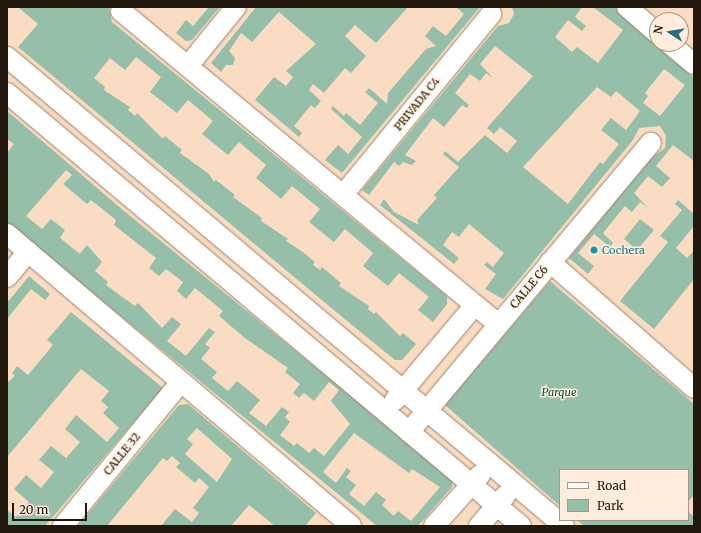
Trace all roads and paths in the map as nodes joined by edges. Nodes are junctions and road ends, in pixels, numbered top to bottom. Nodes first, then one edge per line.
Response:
1 (236, 7) edge
2 (627, 7) edge
3 (121, 11) dead end
4 (491, 14) dead end
5 (649, 26) edge
6 (680, 52) edge
7 (8, 60) edge
8 (694, 64) edge
9 (188, 66) junction
10 (7, 94) edge
11 (60, 102) junction
12 (40, 121) junction
13 (651, 143) dead end
14 (343, 195) junction
15 (213, 232) junction
16 (7, 234) edge
17 (28, 252) junction
18 (194, 254) junction
19 (245, 258) junction
20 (550, 262) junction
21 (7, 277) edge
22 (226, 280) junction
23 (475, 305) junction
24 (498, 324) junction
25 (181, 382) junction
26 (694, 388) edge
27 (403, 390) junction
28 (428, 410) junction
29 (384, 412) junction
30 (409, 432) junction
31 (491, 464) junction
32 (472, 484) junction
33 (516, 484) junction
34 (497, 505) junction
35 (338, 522) edge
36 (63, 526) edge
37 (434, 526) edge
38 (479, 526) edge
39 (521, 526) edge
40 (564, 526) edge

1 - 9 street
2 - 5 street
3 - 9 street
4 - 14 street, PRIVADA C4
6 - 8 street
7 - 11 street
9 - 14 street
10 - 12 street
11 - 12 street
11 - 15 street
12 - 18 street
13 - 20 street, CALLE C6
14 - 23 street
15 - 18 street
15 - 19 street
16 - 17 street
17 - 21 street
17 - 25 street
18 - 22 street
19 - 22 street
19 - 27 street
20 - 24 street, CALLE C6
20 - 26 street
22 - 29 street
23 - 24 street
23 - 27 street
24 - 28 street, CALLE C6
25 - 35 street
25 - 36 street, CALLE 32
27 - 28 street
27 - 29 street
28 - 30 street, CALLE C6
28 - 31 street
29 - 30 street
30 - 32 street
31 - 32 street
31 - 33 street
32 - 34 street
32 - 37 street
33 - 34 street
33 - 40 street
34 - 38 street
34 - 39 street

